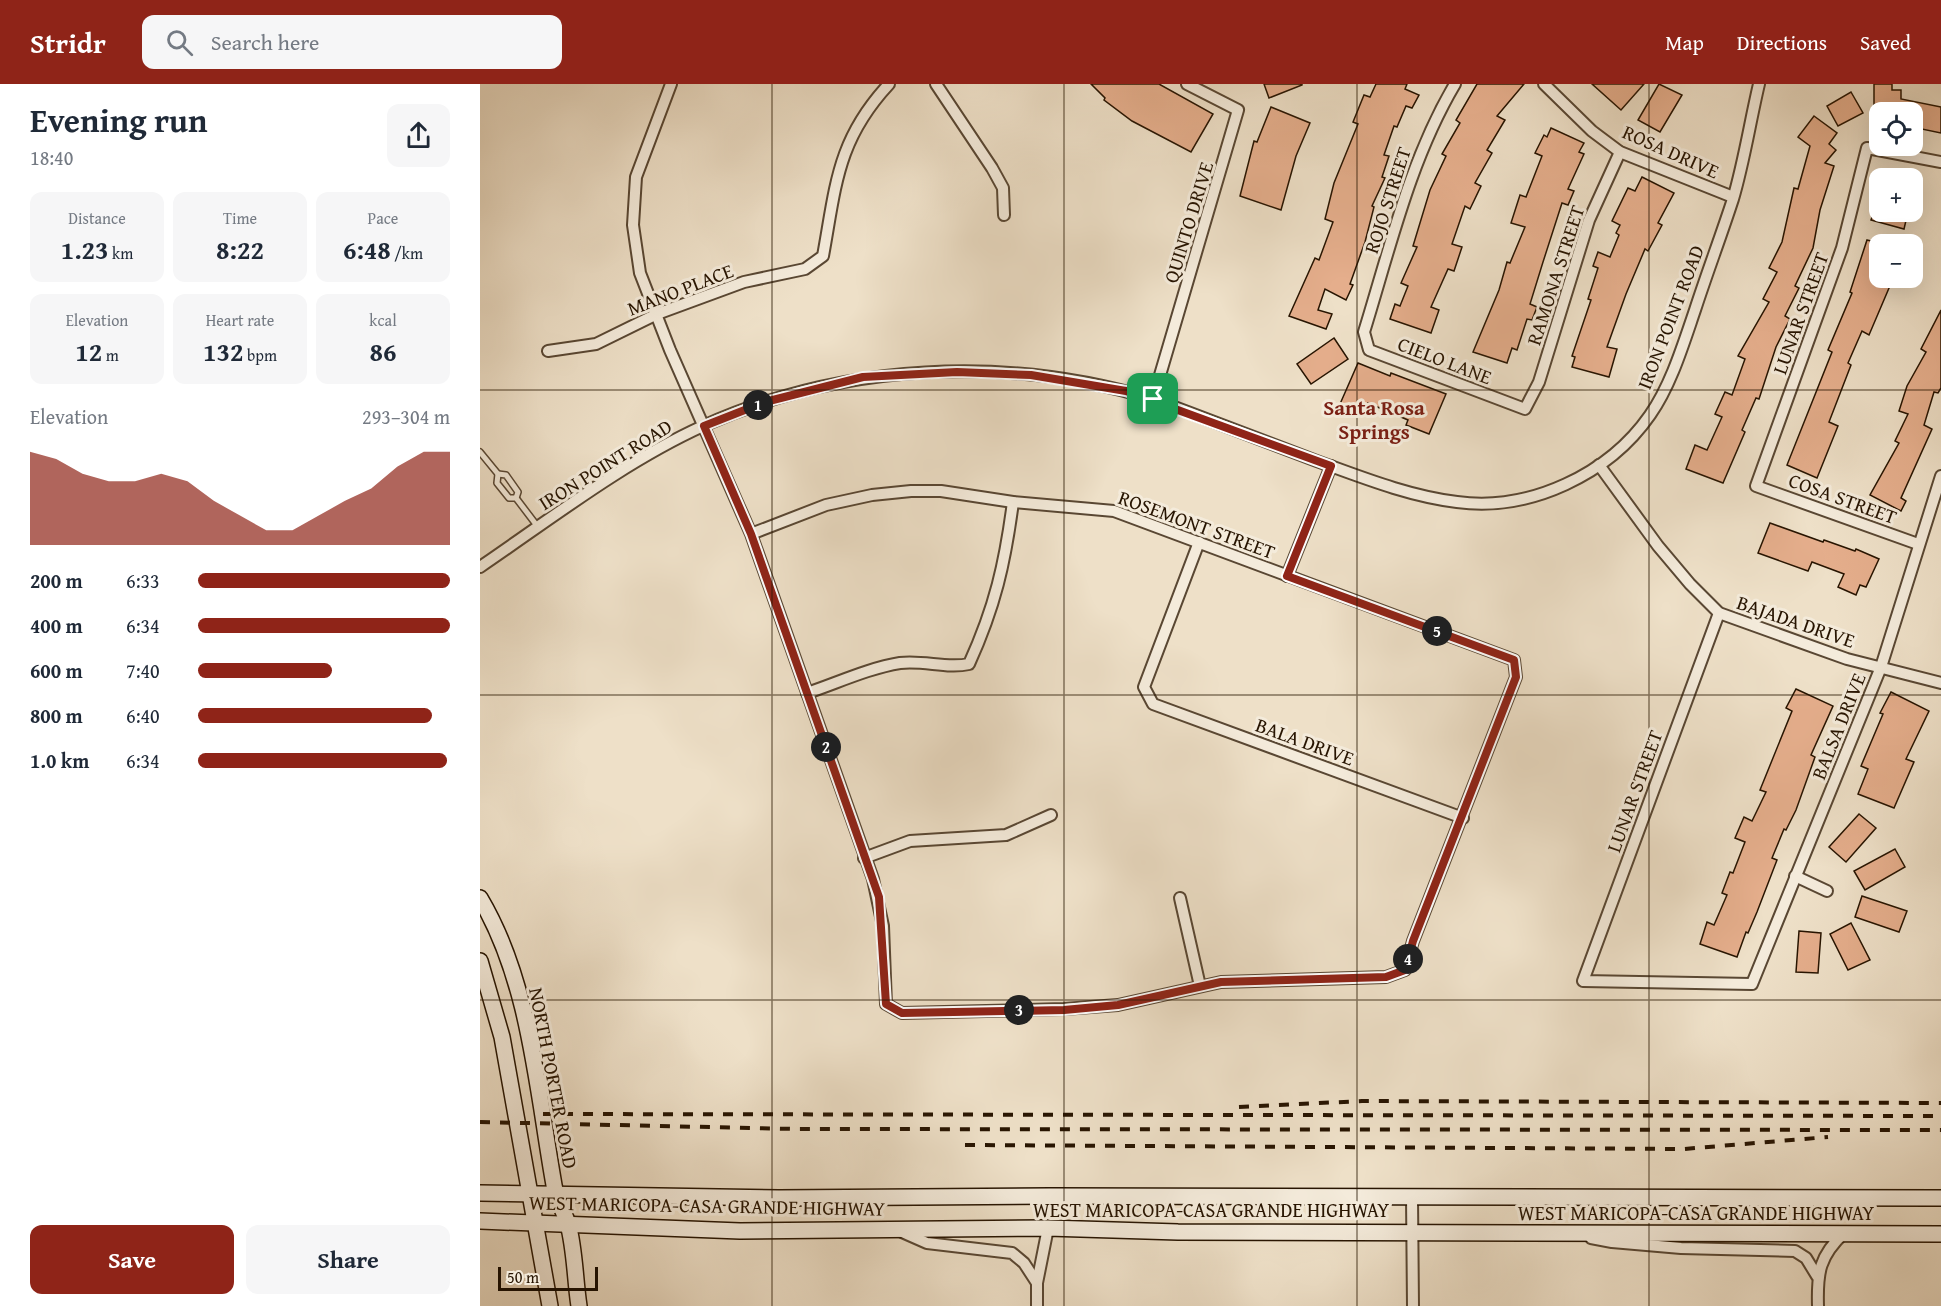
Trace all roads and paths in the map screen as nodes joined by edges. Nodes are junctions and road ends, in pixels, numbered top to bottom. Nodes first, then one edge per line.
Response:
1 (889, 84) edge
2 (936, 84) edge
3 (1187, 84) edge
4 (1455, 84) edge
5 (1544, 84) edge
6 (1759, 84) edge
7 (669, 85) edge
8 (1620, 153) junction
9 (1941, 162) edge
10 (1733, 197) junction
11 (1004, 215) dead end
12 (657, 314) junction
13 (1364, 332) joint
14 (548, 351) dead end
15 (1153, 399) junction
16 (1525, 410) joint
17 (704, 426) junction
18 (480, 452) edge
19 (1599, 465) junction
20 (1331, 466) junction
21 (498, 474) junction
22 (1941, 476) edge
23 (1756, 486) joint
24 (516, 498) junction
25 (1013, 502) junction
26 (538, 527) junction
27 (751, 534) junction
28 (1198, 542) junction
29 (1918, 544) junction
30 (480, 567) edge
31 (1287, 576) junction
32 (1719, 613) junction
33 (1881, 668) junction
34 (1941, 683) edge
35 (807, 693) junction
36 (1051, 815) dead end
37 (1463, 818) junction
38 (864, 858) junction
39 (1795, 876) junction
40 (1827, 891) dead end
41 (480, 898) edge
42 (1180, 898) dead end
43 (480, 962) edge
44 (1752, 984) joint
45 (1200, 986) junction
46 (480, 1193) edge
47 (529, 1194) junction
48 (555, 1194) junction
49 (1412, 1197) junction
50 (1941, 1198) edge
51 (480, 1221) edge
52 (536, 1223) junction
53 (568, 1224) junction
54 (1048, 1228) junction
55 (898, 1230) junction
56 (1412, 1232) junction
57 (1845, 1232) junction
58 (1569, 1233) junction
59 (1941, 1234) edge
60 (1818, 1276) junction
61 (1037, 1283) junction
62 (550, 1306) edge
63 (579, 1306) edge
64 (1037, 1306) edge
65 (1413, 1306) edge
66 (1818, 1306) edge

1 - 12 street, MANO PLACE
2 - 11 street
3 - 15 street, QUINTO DRIVE
4 - 13 street, ROJO STREET
5 - 8 street, ROSA DRIVE
6 - 10 street, IRON POINT ROAD
7 - 12 street
8 - 10 street, ROSA DRIVE
8 - 16 street, RAMONA STREET
9 - 23 street, LUNAR STREET
10 - 19 street, IRON POINT ROAD
12 - 14 street, MANO PLACE
12 - 17 street
13 - 16 street, CIELO LANE
15 - 17 street, IRON POINT ROAD
15 - 20 street, IRON POINT ROAD
17 - 26 street, IRON POINT ROAD
17 - 27 street
18 - 21 lane
19 - 20 street, IRON POINT ROAD
19 - 32 street, BAJADA DRIVE
20 - 31 street
21 - 24 lane
21 - 24 lane
22 - 29 street, BALSA DRIVE
23 - 29 street, COSA STREET
24 - 26 lane
25 - 27 street, ROSEMONT STREET
25 - 28 street, ROSEMONT STREET
25 - 35 street
26 - 30 street, IRON POINT ROAD
27 - 35 street
28 - 31 street, ROSEMONT STREET
28 - 37 street, BALA DRIVE
29 - 33 street, BALSA DRIVE
31 - 37 street, ROSEMONT STREET
32 - 33 street, BAJADA DRIVE
32 - 44 street, LUNAR STREET
33 - 34 street, BAJADA DRIVE
33 - 39 street, BALSA DRIVE
35 - 38 street
36 - 38 street
37 - 45 street
38 - 45 street
39 - 40 street
39 - 44 street, BALSA DRIVE
41 - 48 main road, NORTH PORTER ROAD
42 - 45 street
43 - 47 main road
46 - 47 main road, WEST MARICOPA-CASA GRANDE HIGHWAY
47 - 48 main road, WEST MARICOPA-CASA GRANDE HIGHWAY
47 - 52 main road
48 - 49 main road, WEST MARICOPA-CASA GRANDE HIGHWAY
48 - 53 main road, NORTH PORTER ROAD
49 - 50 main road, WEST MARICOPA-CASA GRANDE HIGHWAY
49 - 56 street
51 - 52 main road, WEST MARICOPA-CASA GRANDE HIGHWAY
52 - 53 main road, WEST MARICOPA-CASA GRANDE HIGHWAY
52 - 62 main road
53 - 55 main road, WEST MARICOPA-CASA GRANDE HIGHWAY
53 - 63 main road, NORTH PORTER ROAD
54 - 55 main road, WEST MARICOPA-CASA GRANDE HIGHWAY
54 - 56 main road, WEST MARICOPA-CASA GRANDE HIGHWAY
54 - 61 street
55 - 61 street
56 - 58 main road, WEST MARICOPA-CASA GRANDE HIGHWAY
56 - 65 street
57 - 58 main road, WEST MARICOPA-CASA GRANDE HIGHWAY
57 - 59 main road, WEST MARICOPA-CASA GRANDE HIGHWAY
57 - 60 street
58 - 60 street
60 - 66 street
61 - 64 street

